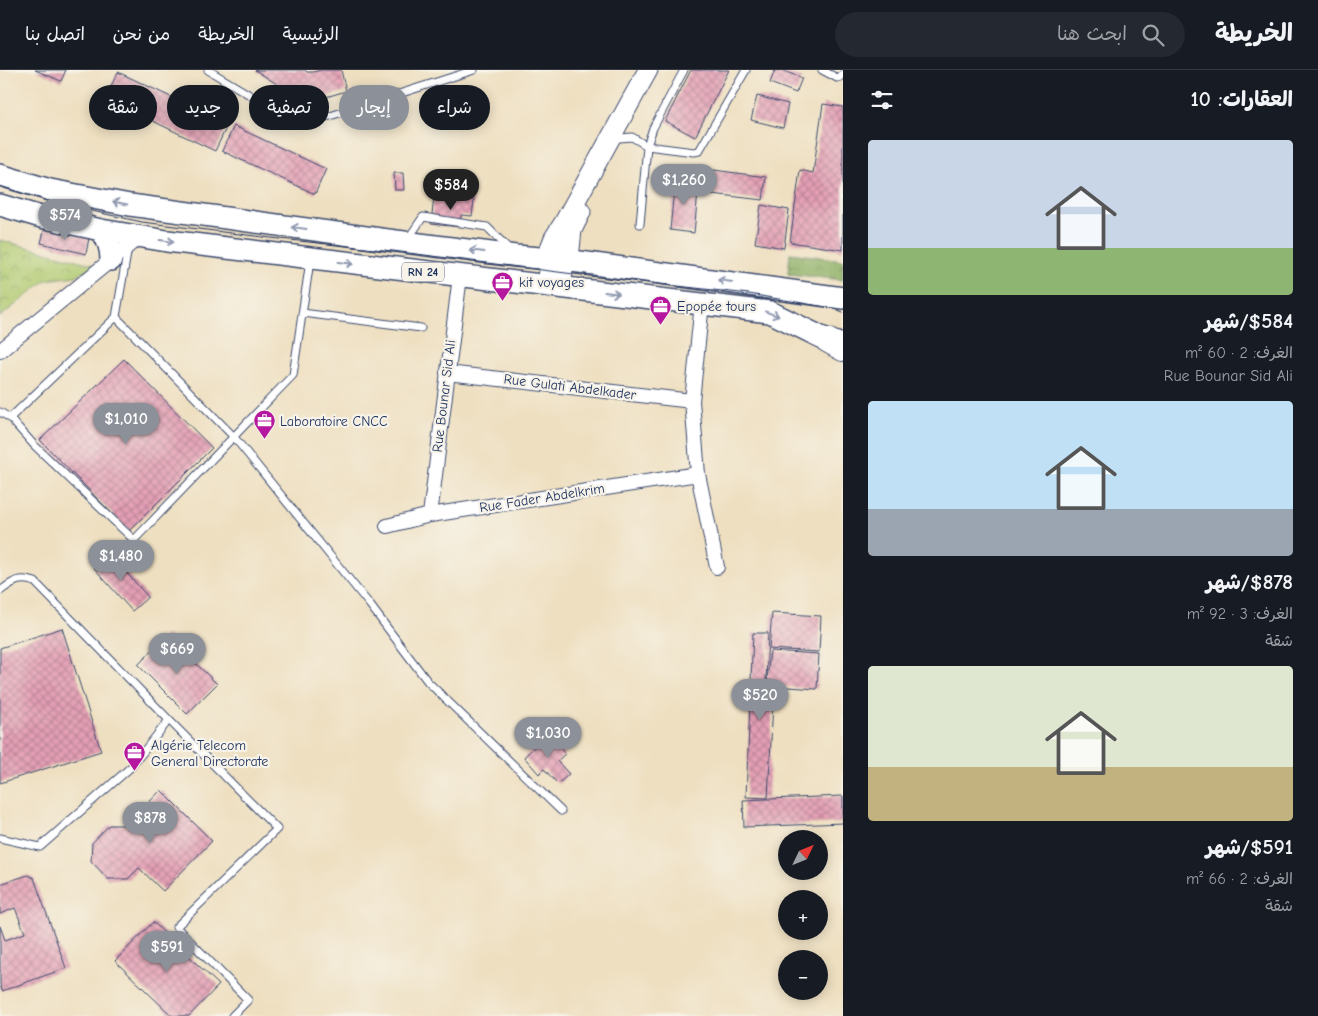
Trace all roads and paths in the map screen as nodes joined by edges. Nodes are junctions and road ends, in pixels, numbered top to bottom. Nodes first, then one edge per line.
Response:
1 (208, 70) edge
2 (474, 70) edge
3 (648, 70) edge
4 (656, 70) edge
5 (684, 70) edge
6 (746, 70) edge
7 (822, 70) edge
8 (843, 74) edge
9 (620, 138) junction
10 (647, 146) junction
11 (0, 175) edge
12 (0, 205) edge
13 (640, 224) dead end
14 (101, 230) junction
15 (134, 241) junction
16 (311, 258) junction
17 (557, 259) junction
18 (111, 260) junction
19 (460, 276) junction
20 (555, 286) junction
21 (843, 298) edge
22 (702, 303) junction
23 (302, 313) junction
24 (116, 317) junction
25 (421, 328) dead end
26 (838, 345) edge
27 (0, 351) edge
28 (447, 373) junction
29 (692, 401) junction
30 (0, 412) edge
31 (10, 418) junction
32 (234, 437) junction
33 (698, 474) junction
34 (430, 515) junction
35 (388, 526) dead end
36 (717, 567) dead end
37 (0, 591) edge
38 (169, 720) junction
39 (561, 811) dead end
40 (0, 838) edge
41 (232, 1016) edge

1 - 2 lane
3 - 17 street
4 - 9 street
5 - 10 lane
6 - 10 lane
7 - 8 lane
9 - 10 lane
9 - 17 street
10 - 13 lane
17 -> 11 main road, RN 24
12 - 14 main road, RN 24
14 - 15 main road, RN 24
14 - 18 main road
15 -> 16 main road, RN 24
15 - 18 street
15 - 24 lane
16 -> 19 main road, RN 24
16 - 23 lane
17 - 20 street
21 -> 17 main road, RN 24
18 - 27 street
19 - 20 main road, RN 24
19 - 28 street, Rue Bounar Sid Ali
20 -> 22 main road, RN 24
22 -> 26 main road, RN 24
22 - 29 street
23 - 25 lane
23 - 32 lane
24 - 31 lane
24 - 32 lane
28 - 29 street, Rue Gulati Abdelkader
28 - 34 street, Rue Bounar Sid Ali
29 - 33 street
30 - 31 lane
31 - 32 lane
32 - 39 lane
33 - 34 street, Rue Fader Abdelkrim
33 - 36 street
34 - 35 street, Rue Fader Abdelkrim
37 - 38 lane
38 - 40 lane
38 - 41 lane

